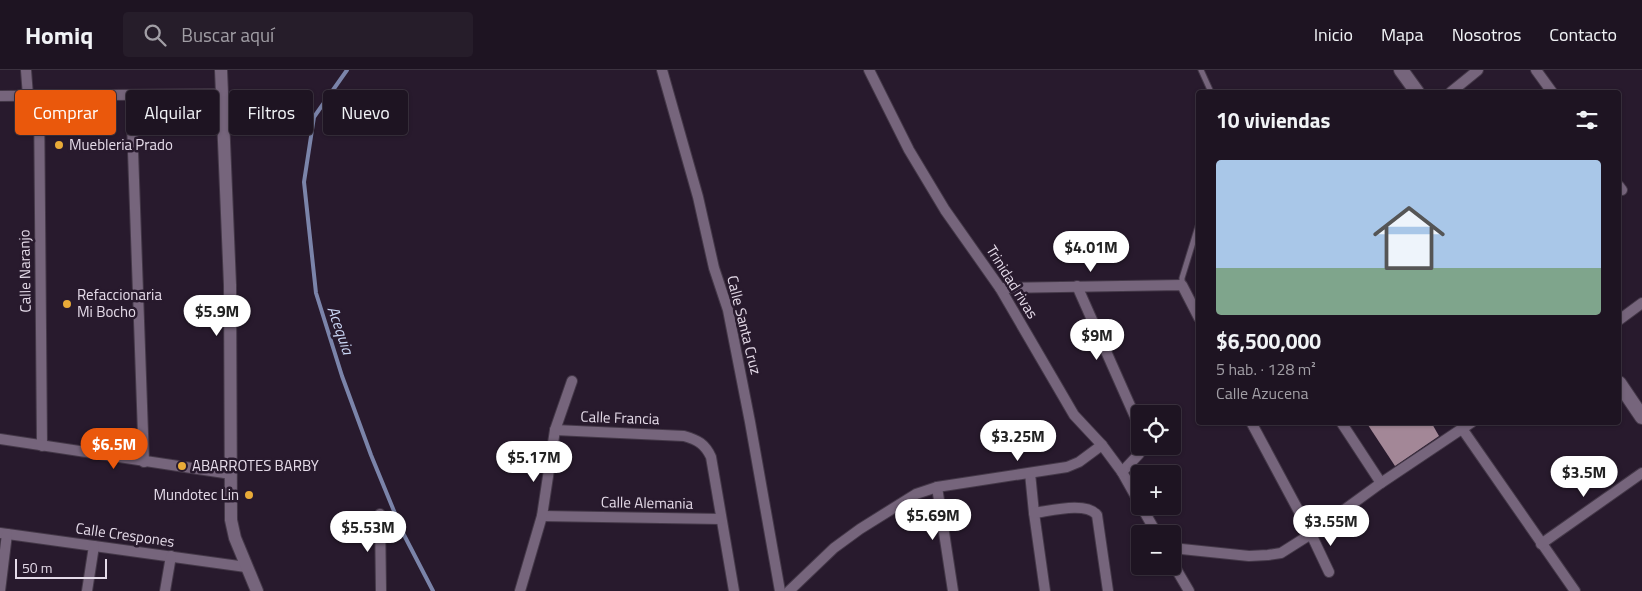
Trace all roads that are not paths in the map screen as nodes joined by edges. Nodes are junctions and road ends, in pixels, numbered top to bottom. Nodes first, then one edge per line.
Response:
1 (26, 70) edge
2 (220, 70) edge
3 (662, 70) edge
4 (869, 70) edge
5 (1201, 70) edge
6 (1401, 70) edge
7 (1478, 70) edge
8 (1536, 70) edge
9 (28, 90) edge
10 (1210, 90) edge
11 (1416, 90) edge
12 (1453, 90) edge
13 (1551, 90) edge
14 (222, 94) joint
15 (0, 96) edge
16 (15, 96) edge
17 (39, 135) edge
18 (132, 135) edge
19 (1196, 233) edge
20 (1182, 285) junction
21 (1077, 286) junction
22 (1000, 288) junction
23 (1642, 303) edge
24 (1196, 312) edge
25 (1621, 319) edge
26 (572, 381) dead end
27 (1621, 386) edge
28 (1131, 408) edge
29 (1642, 417) edge
30 (1253, 425) edge
31 (1343, 425) edge
32 (1468, 425) edge
33 (556, 430) junction
34 (1462, 430) junction
35 (0, 439) edge
36 (1102, 445) junction
37 (42, 446) junction
38 (1138, 455) edge
39 (144, 462) junction
40 (1122, 472) junction
41 (1030, 473) junction
42 (1642, 473) edge
43 (231, 474) junction
44 (1381, 484) junction
45 (937, 487) junction
46 (1131, 488) edge
47 (1034, 513) junction
48 (380, 514) dead end
49 (542, 516) junction
50 (721, 519) junction
51 (4, 533) edge
52 (1311, 534) junction
53 (1541, 544) junction
54 (94, 546) junction
55 (1181, 549) edge
56 (171, 556) junction
57 (246, 568) junction
58 (1329, 572) dead end
59 (1179, 575) edge
60 (0, 591) edge
61 (87, 591) edge
62 (165, 591) edge
63 (257, 591) edge
64 (380, 591) edge
65 (520, 591) edge
66 (734, 591) edge
67 (780, 591) edge
68 (790, 591) edge
69 (953, 591) edge
70 (1045, 591) edge
71 (1108, 591) edge
72 (1188, 591) edge
73 (1575, 591) edge

1 - 9 street
2 - 14 street
3 - 67 street, Calle Santa Cruz
4 - 22 street, Trinidad rivas
5 - 10 lane
6 - 11 main road
7 - 12 street
8 - 13 street
14 - 43 street
15 - 16 street
17 - 37 street, Calle Naranjo
18 - 39 street
19 - 20 lane
20 - 21 street
20 - 24 street
21 - 22 street
21 - 28 street
22 - 36 street, Trinidad rivas
23 - 25 street
26 - 33 street
27 - 29 main road
30 - 52 street
31 - 44 street
32 - 34 street
33 - 49 street
33 - 50 street, Calle Francia
34 - 44 street
34 - 53 street
35 - 37 street
36 - 40 street, Trinidad rivas
36 - 41 street
37 - 39 street
38 - 40 street
39 - 43 street
40 - 46 street, Trinidad rivas
41 - 45 street
41 - 47 street
42 - 53 street
43 - 57 street
44 - 52 street
45 - 68 street
45 - 69 street
47 - 70 street
47 - 71 street
48 - 64 street
49 - 50 street, Calle Alemania
49 - 65 street
50 - 66 street
51 - 54 street, Calle Crespones
51 - 60 street
52 - 55 street
52 - 58 street
53 - 73 street
54 - 56 street, Calle Crespones
54 - 61 street
56 - 57 street, Calle Crespones
56 - 62 street
57 - 63 street
59 - 72 street

